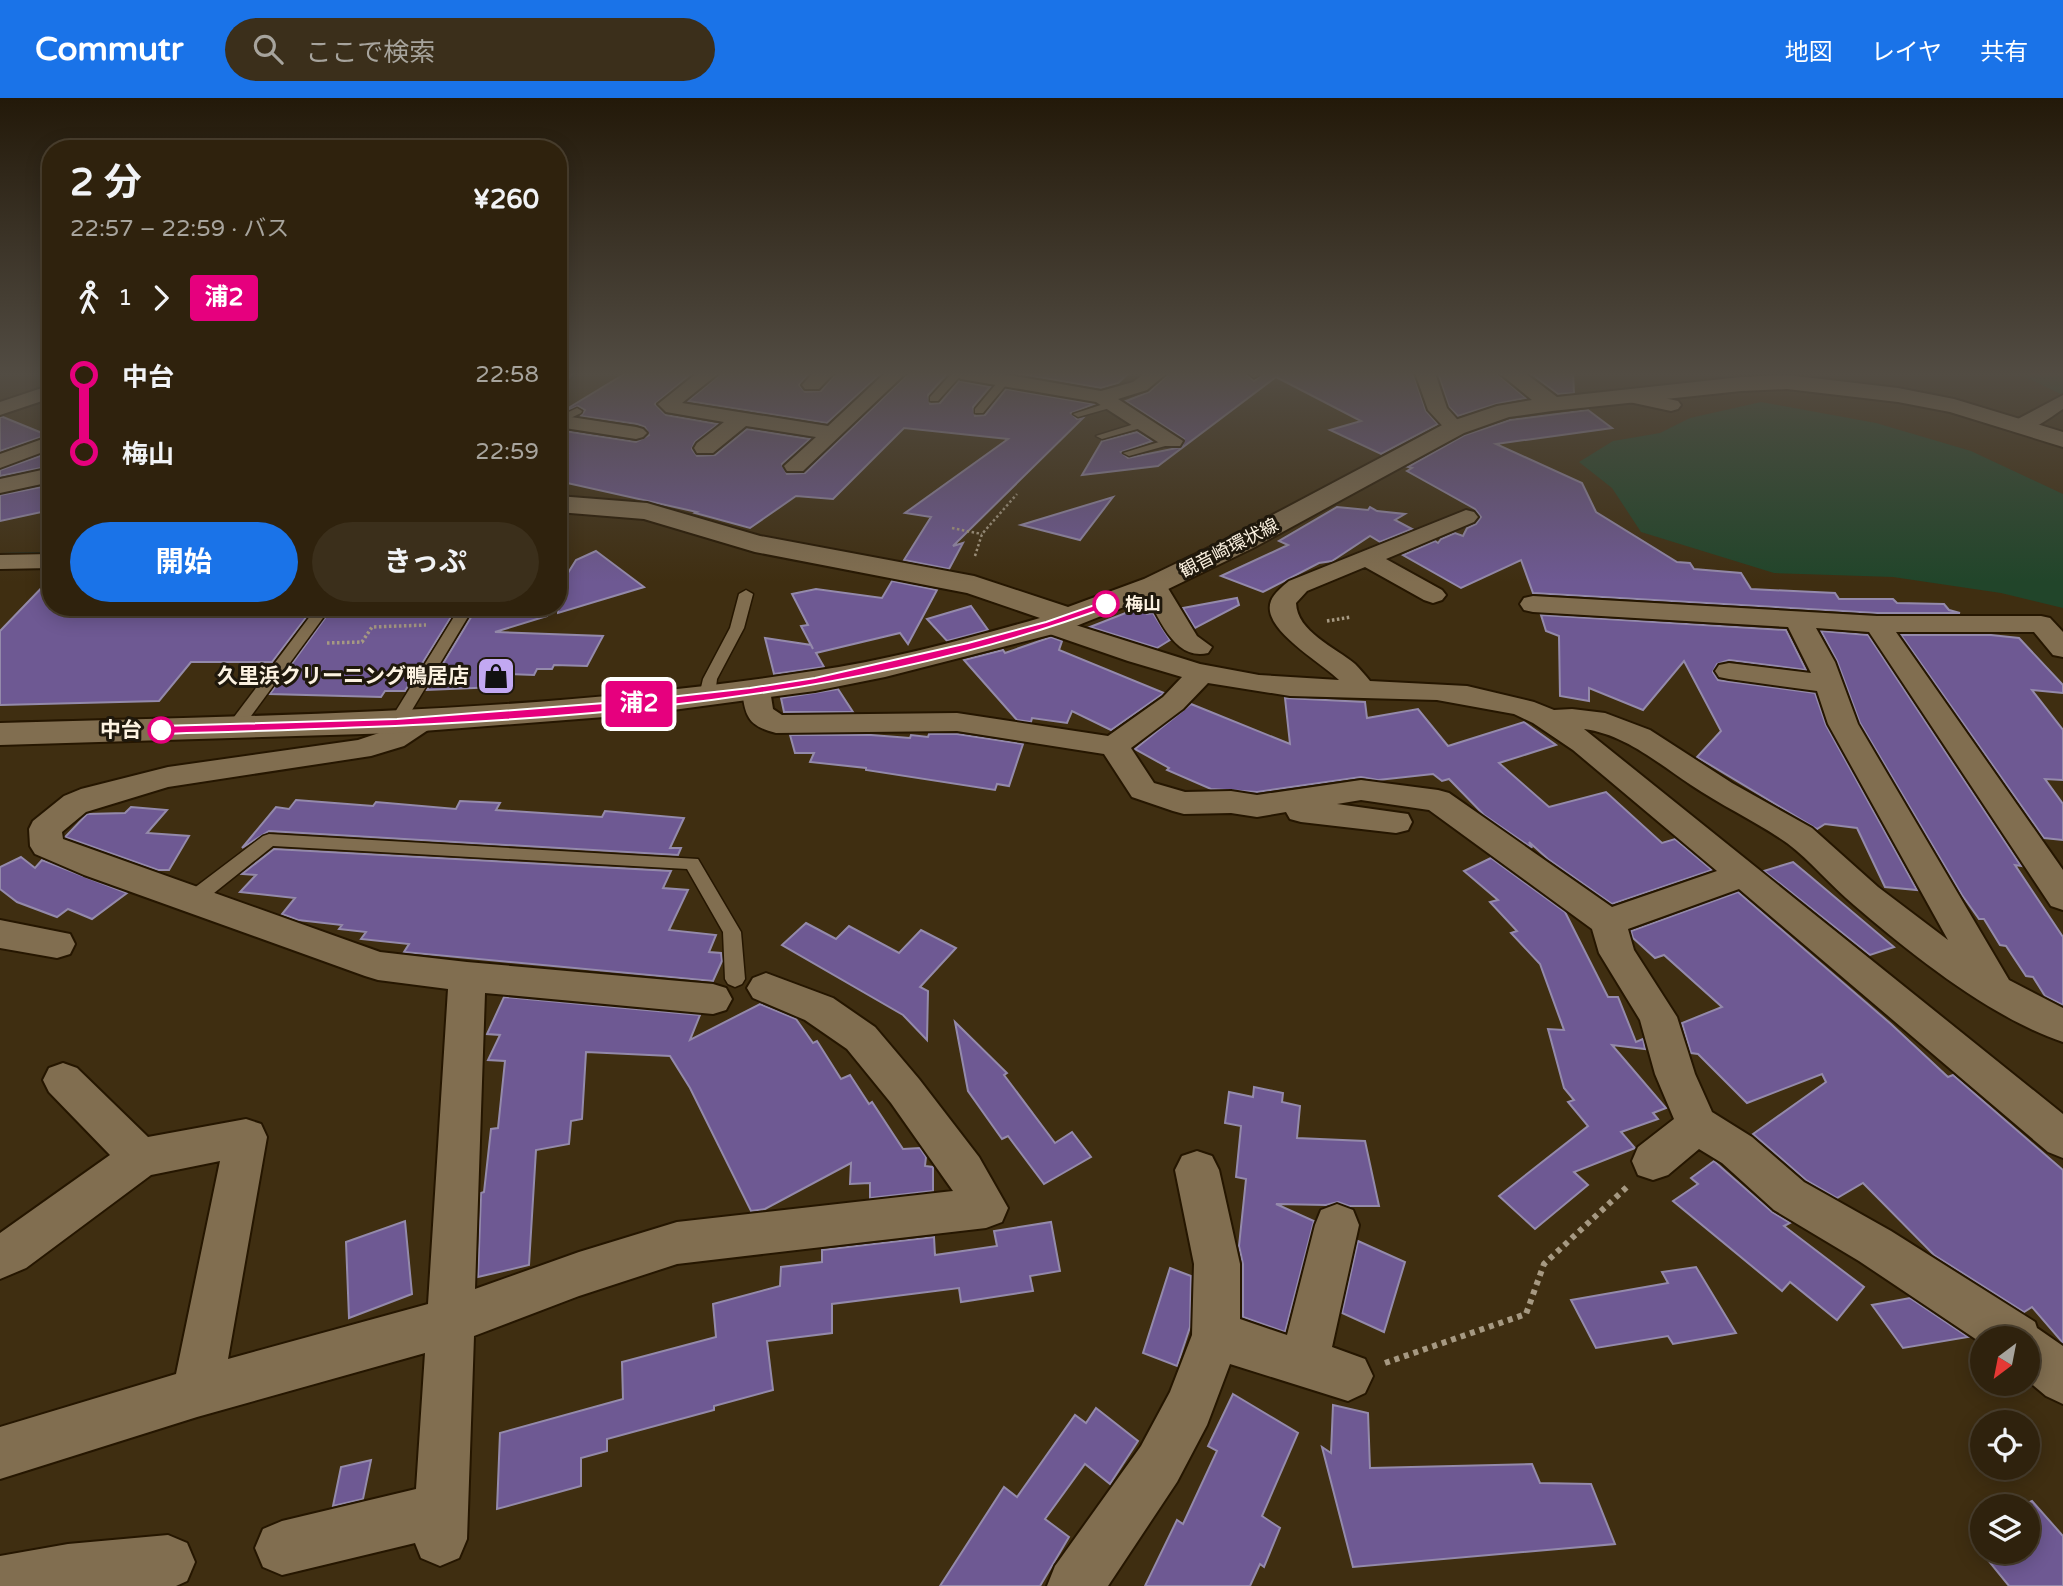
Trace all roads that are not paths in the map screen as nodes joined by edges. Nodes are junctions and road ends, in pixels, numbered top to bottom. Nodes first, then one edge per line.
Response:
1 (712, 442) edge
2 (822, 442) edge
3 (1167, 442) edge
4 (1428, 442) edge
5 (42, 445) edge
6 (705, 448) dead end
7 (1129, 453) dead end
8 (0, 461) edge
9 (795, 467) dead end
10 (42, 477) edge
11 (0, 486) edge
12 (567, 505) edge
13 (1466, 517) dead end
14 (1369, 559) junction
15 (42, 561) edge
16 (0, 562) edge
17 (1154, 585) junction
18 (746, 594) dead end
19 (1433, 595) dead end
20 (1533, 604) dead end
21 (317, 616) edge
22 (462, 616) edge
23 (1797, 619) junction
24 (1060, 621) junction
25 (1877, 624) junction
26 (2052, 625) edge
27 (2063, 649) edge
28 (1201, 660) junction
29 (1729, 671) dead end
30 (1829, 684) junction
31 (1361, 688) junction
32 (756, 690) junction
33 (707, 696) junction
34 (1550, 720) junction
35 (410, 721) junction
36 (234, 728) junction
37 (0, 734) edge
38 (1114, 746) junction
39 (1257, 806) junction
40 (1396, 822) dead end
41 (1744, 874) junction
42 (2063, 897) edge
43 (192, 900) junction
44 (1608, 922) junction
45 (0, 934) edge
46 (57, 944) dead end
47 (467, 977) junction
48 (738, 988) junction
49 (1996, 991) junction
50 (2063, 1026) edge
51 (63, 1080) dead end
52 (1697, 1125) junction
53 (2063, 1139) edge
54 (141, 1158) junction
55 (1653, 1161) road end
56 (1197, 1170) dead end
57 (1337, 1225) dead end
58 (0, 1257) edge
59 (449, 1322) junction
60 (1998, 1326) edge
61 (1216, 1335) junction
62 (2040, 1359) edge
63 (2063, 1379) edge
64 (197, 1392) junction
65 (0, 1453) edge
66 (282, 1548) dead end
67 (168, 1562) dead end
68 (0, 1584) edge
69 (1076, 1586) edge

1 - 6 street
2 - 9 street
3 - 7 lane
4 - 17 main road, 観音崎環状線
5 - 8 street
10 - 11 street
12 - 24 main road
13 - 14 street
14 - 19 street
14 - 31 street
15 - 16 street
17 - 24 main road, 観音崎環状線
17 - 28 street
18 - 33 lane
20 - 23 street
21 - 36 lane
22 - 35 lane
23 - 25 street
23 - 30 street
24 - 28 street
24 - 32 main road, 観音崎環状線
25 - 26 street
25 - 42 street
26 - 27 street
28 - 31 street
28 - 38 street
29 - 30 street
30 - 49 street
31 - 34 street
32 - 33 main road, 観音崎環状線
32 - 38 street
33 - 35 main road, 観音崎環状線
34 - 41 street
34 - 49 street
35 - 36 main road, 観音崎環状線
35 - 43 street
36 - 37 main road, 観音崎環状線
38 - 39 street
39 - 40 street
39 - 44 street
41 - 44 street
41 - 53 street
43 - 47 street
43 - 48 lane
44 - 52 street
45 - 46 street
47 - 48 street
47 - 59 street
48 - 59 street
49 - 50 street
51 - 54 street
52 - 55 street
52 - 60 street
54 - 58 street
54 - 64 street
56 - 61 street
57 - 61 street
59 - 64 street
59 - 66 street
61 - 69 street
62 - 63 street
64 - 65 street
67 - 68 street

